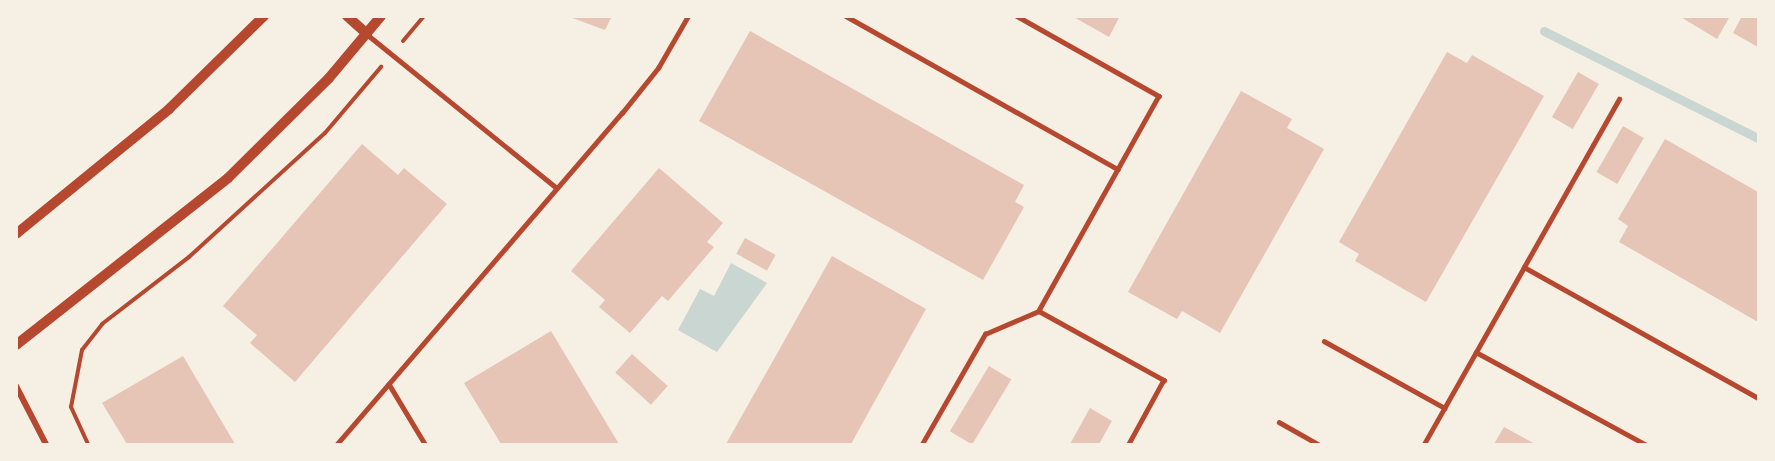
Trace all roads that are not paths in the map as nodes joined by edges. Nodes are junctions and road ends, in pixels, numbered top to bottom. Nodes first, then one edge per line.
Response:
1 (264, 16) edge
2 (346, 16) edge
3 (381, 16) edge
4 (688, 16) edge
5 (846, 16) edge
6 (1017, 16) edge
7 (367, 34) junction
8 (1619, 99) dead end
9 (1118, 169) junction
10 (557, 188) junction
11 (16, 234) edge
12 (1524, 267) junction
13 (1039, 311) junction
14 (1324, 341) dead end
15 (16, 345) edge
16 (1476, 352) junction
17 (388, 384) junction
18 (16, 386) edge
19 (1758, 398) edge
20 (1444, 408) junction
21 (1279, 422) dead end
22 (46, 444) edge
23 (337, 444) edge
24 (425, 444) edge
25 (922, 444) edge
26 (1129, 444) edge
27 (1318, 444) edge
28 (1424, 444) edge
29 (1645, 444) edge

1 - 11 street
2 - 7 street
3 - 7 street
4 - 10 lane
5 - 9 lane
6 - 9 lane
7 - 10 lane
7 - 15 street
8 - 12 lane
9 - 13 lane
10 - 17 lane
12 - 16 lane
12 - 19 lane
13 - 25 lane
13 - 26 lane
14 - 20 lane
16 - 20 lane
16 - 29 lane
17 - 23 lane
17 - 24 lane
18 - 22 street
20 - 28 lane
21 - 27 lane

